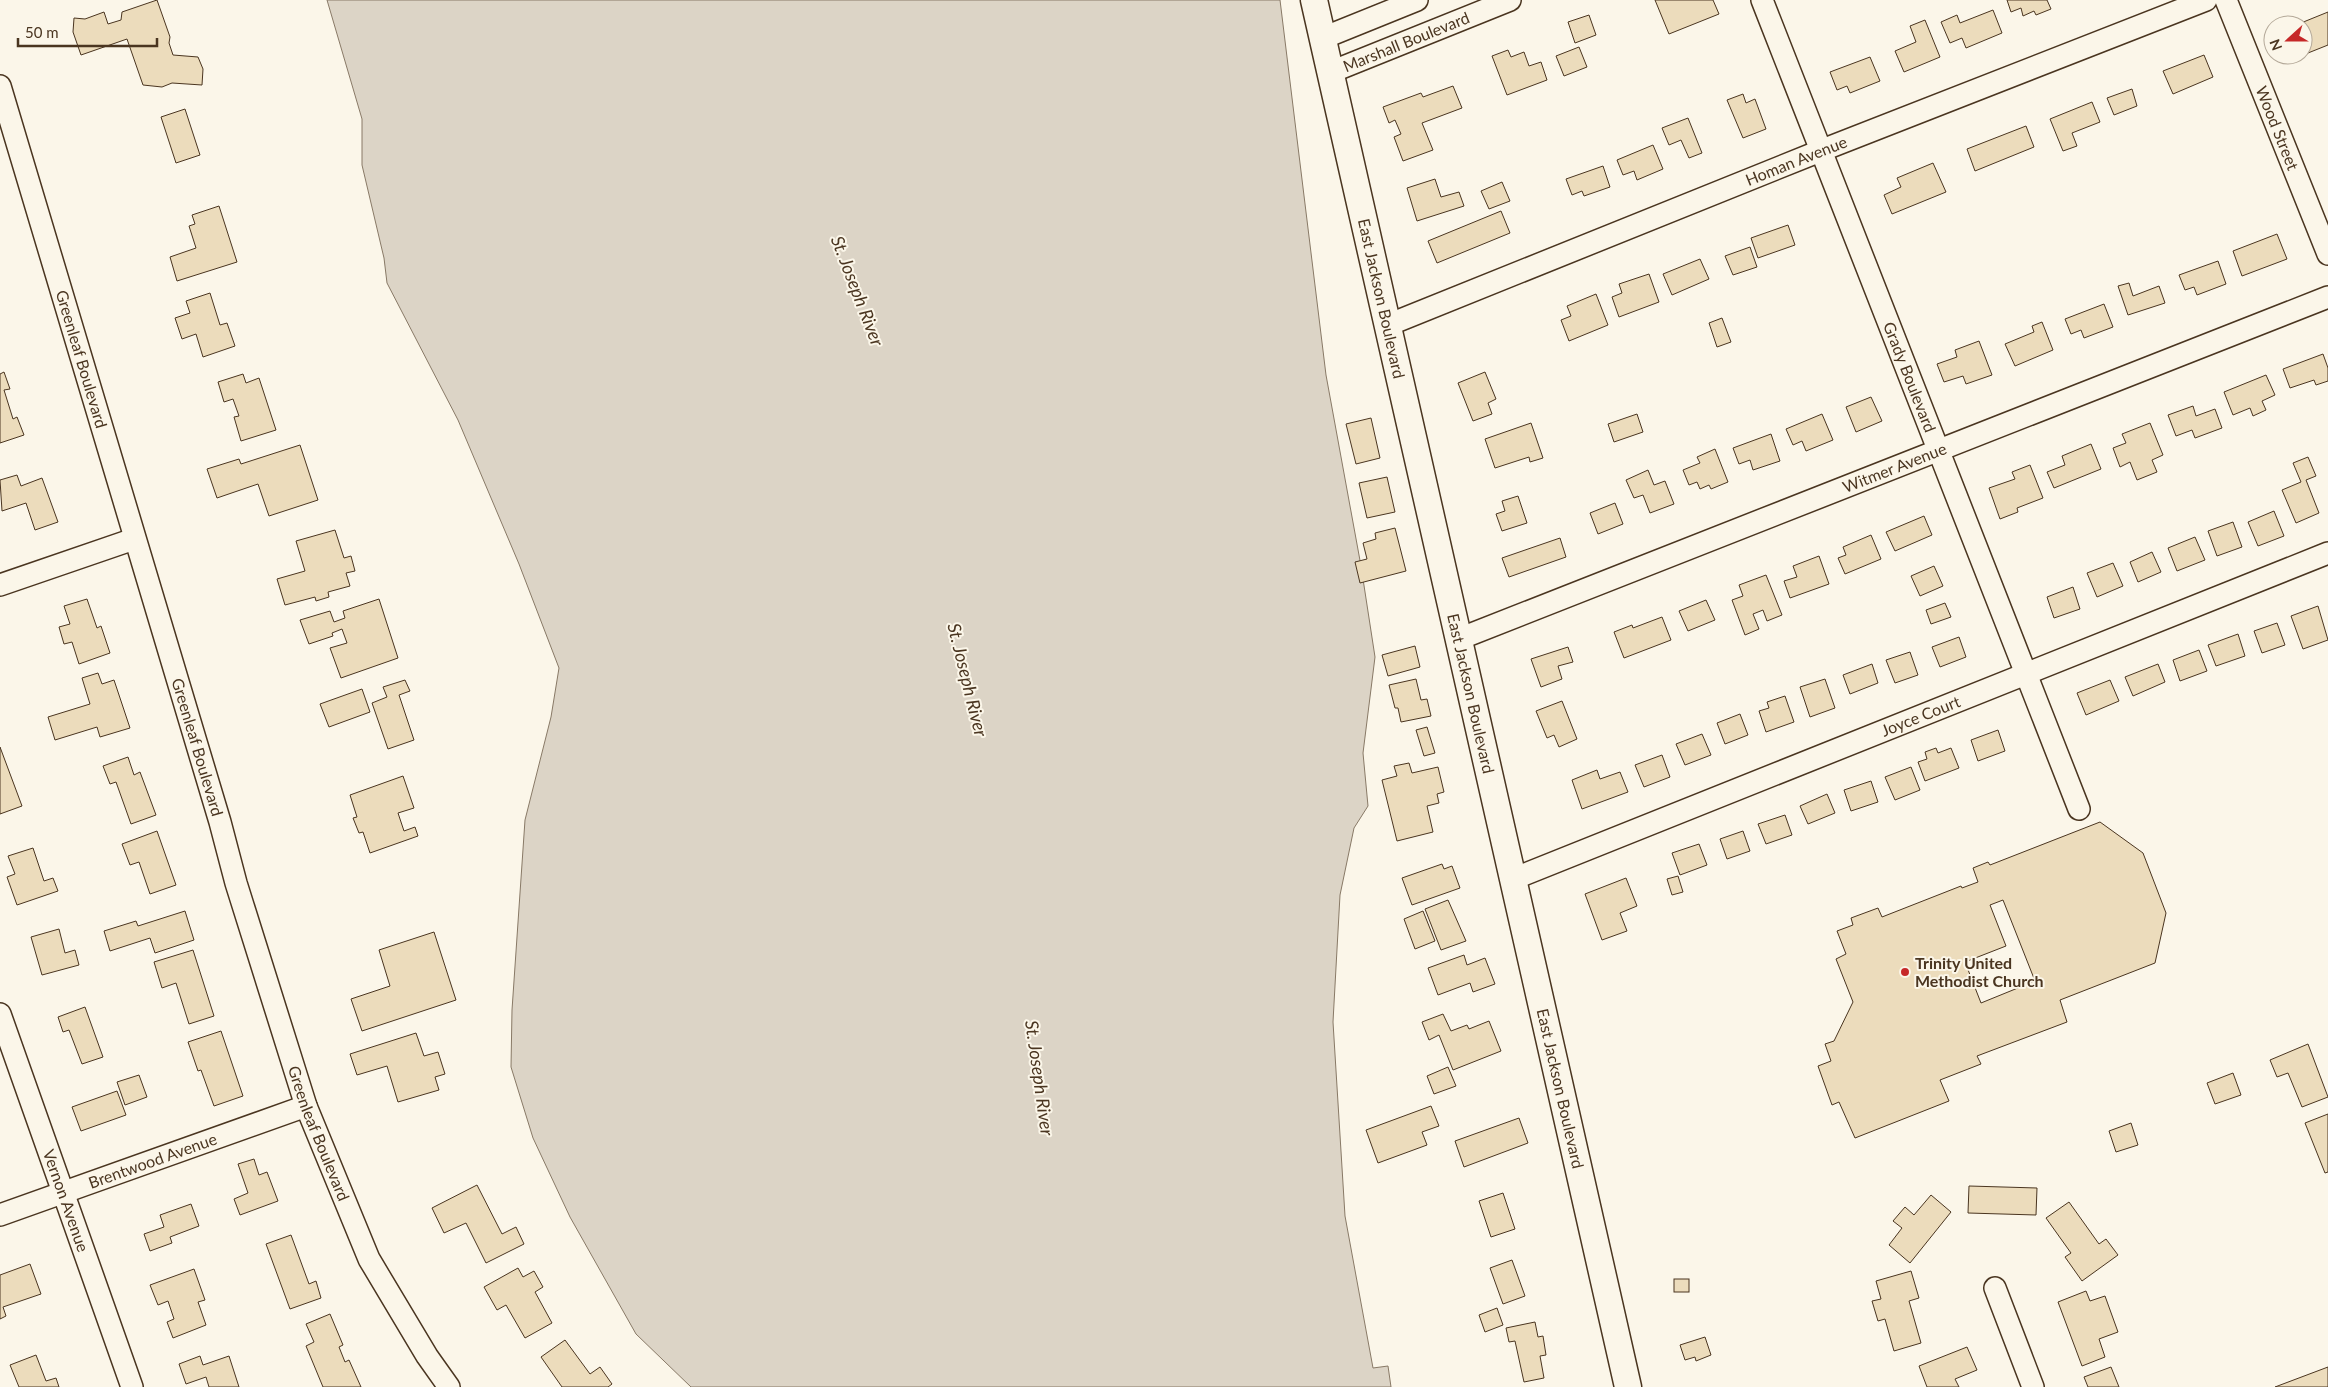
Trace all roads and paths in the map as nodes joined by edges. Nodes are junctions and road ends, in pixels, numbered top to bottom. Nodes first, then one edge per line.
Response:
1 (1314, 0) edge
2 (1417, 0) edge
3 (1510, 0) edge
4 (1762, 0) edge
5 (2206, 0) edge
6 (2226, 0) edge
7 (1323, 38) junction
8 (1330, 72) junction
9 (0, 86) edge
10 (1820, 151) junction
11 (2328, 254) edge
12 (2328, 296) edge
13 (1388, 325) junction
14 (1939, 451) junction
15 (134, 539) junction
16 (2328, 553) edge
17 (0, 585) edge
18 (1459, 639) junction
19 (2027, 674) junction
20 (2079, 809) dead end
21 (1513, 879) junction
22 (0, 1014) edge
23 (306, 1106) junction
24 (64, 1193) junction
25 (0, 1215) edge
26 (1995, 1288) dead end
27 (132, 1387) edge
28 (449, 1387) edge
29 (1628, 1387) edge
30 (2033, 1387) edge

1 - 7 main road, East Jackson Boulevard
2 - 7 street
3 - 8 street, Marshall Boulevard
4 - 10 street, Grady Boulevard
5 - 10 street, Homan Avenue
6 - 11 street, Wood Street
7 - 8 main road, East Jackson Boulevard
8 - 13 main road, East Jackson Boulevard
9 - 15 street, Greenleaf Boulevard
10 - 13 street, Homan Avenue
10 - 14 street, Grady Boulevard
12 - 14 street, Witmer Avenue
13 - 18 main road, East Jackson Boulevard
14 - 18 street, Witmer Avenue
14 - 19 street, Grady Boulevard
15 - 17 street
15 - 23 street, Greenleaf Boulevard
16 - 19 street, Joyce Court
18 - 21 main road, East Jackson Boulevard
19 - 20 street, Grady Boulevard
19 - 21 street, Joyce Court
21 - 29 main road, East Jackson Boulevard
22 - 24 street, Vernon Avenue
23 - 24 street, Brentwood Avenue
23 - 28 street, Greenleaf Boulevard
24 - 25 street, Brentwood Avenue
24 - 27 street, Vernon Avenue
26 - 30 street

